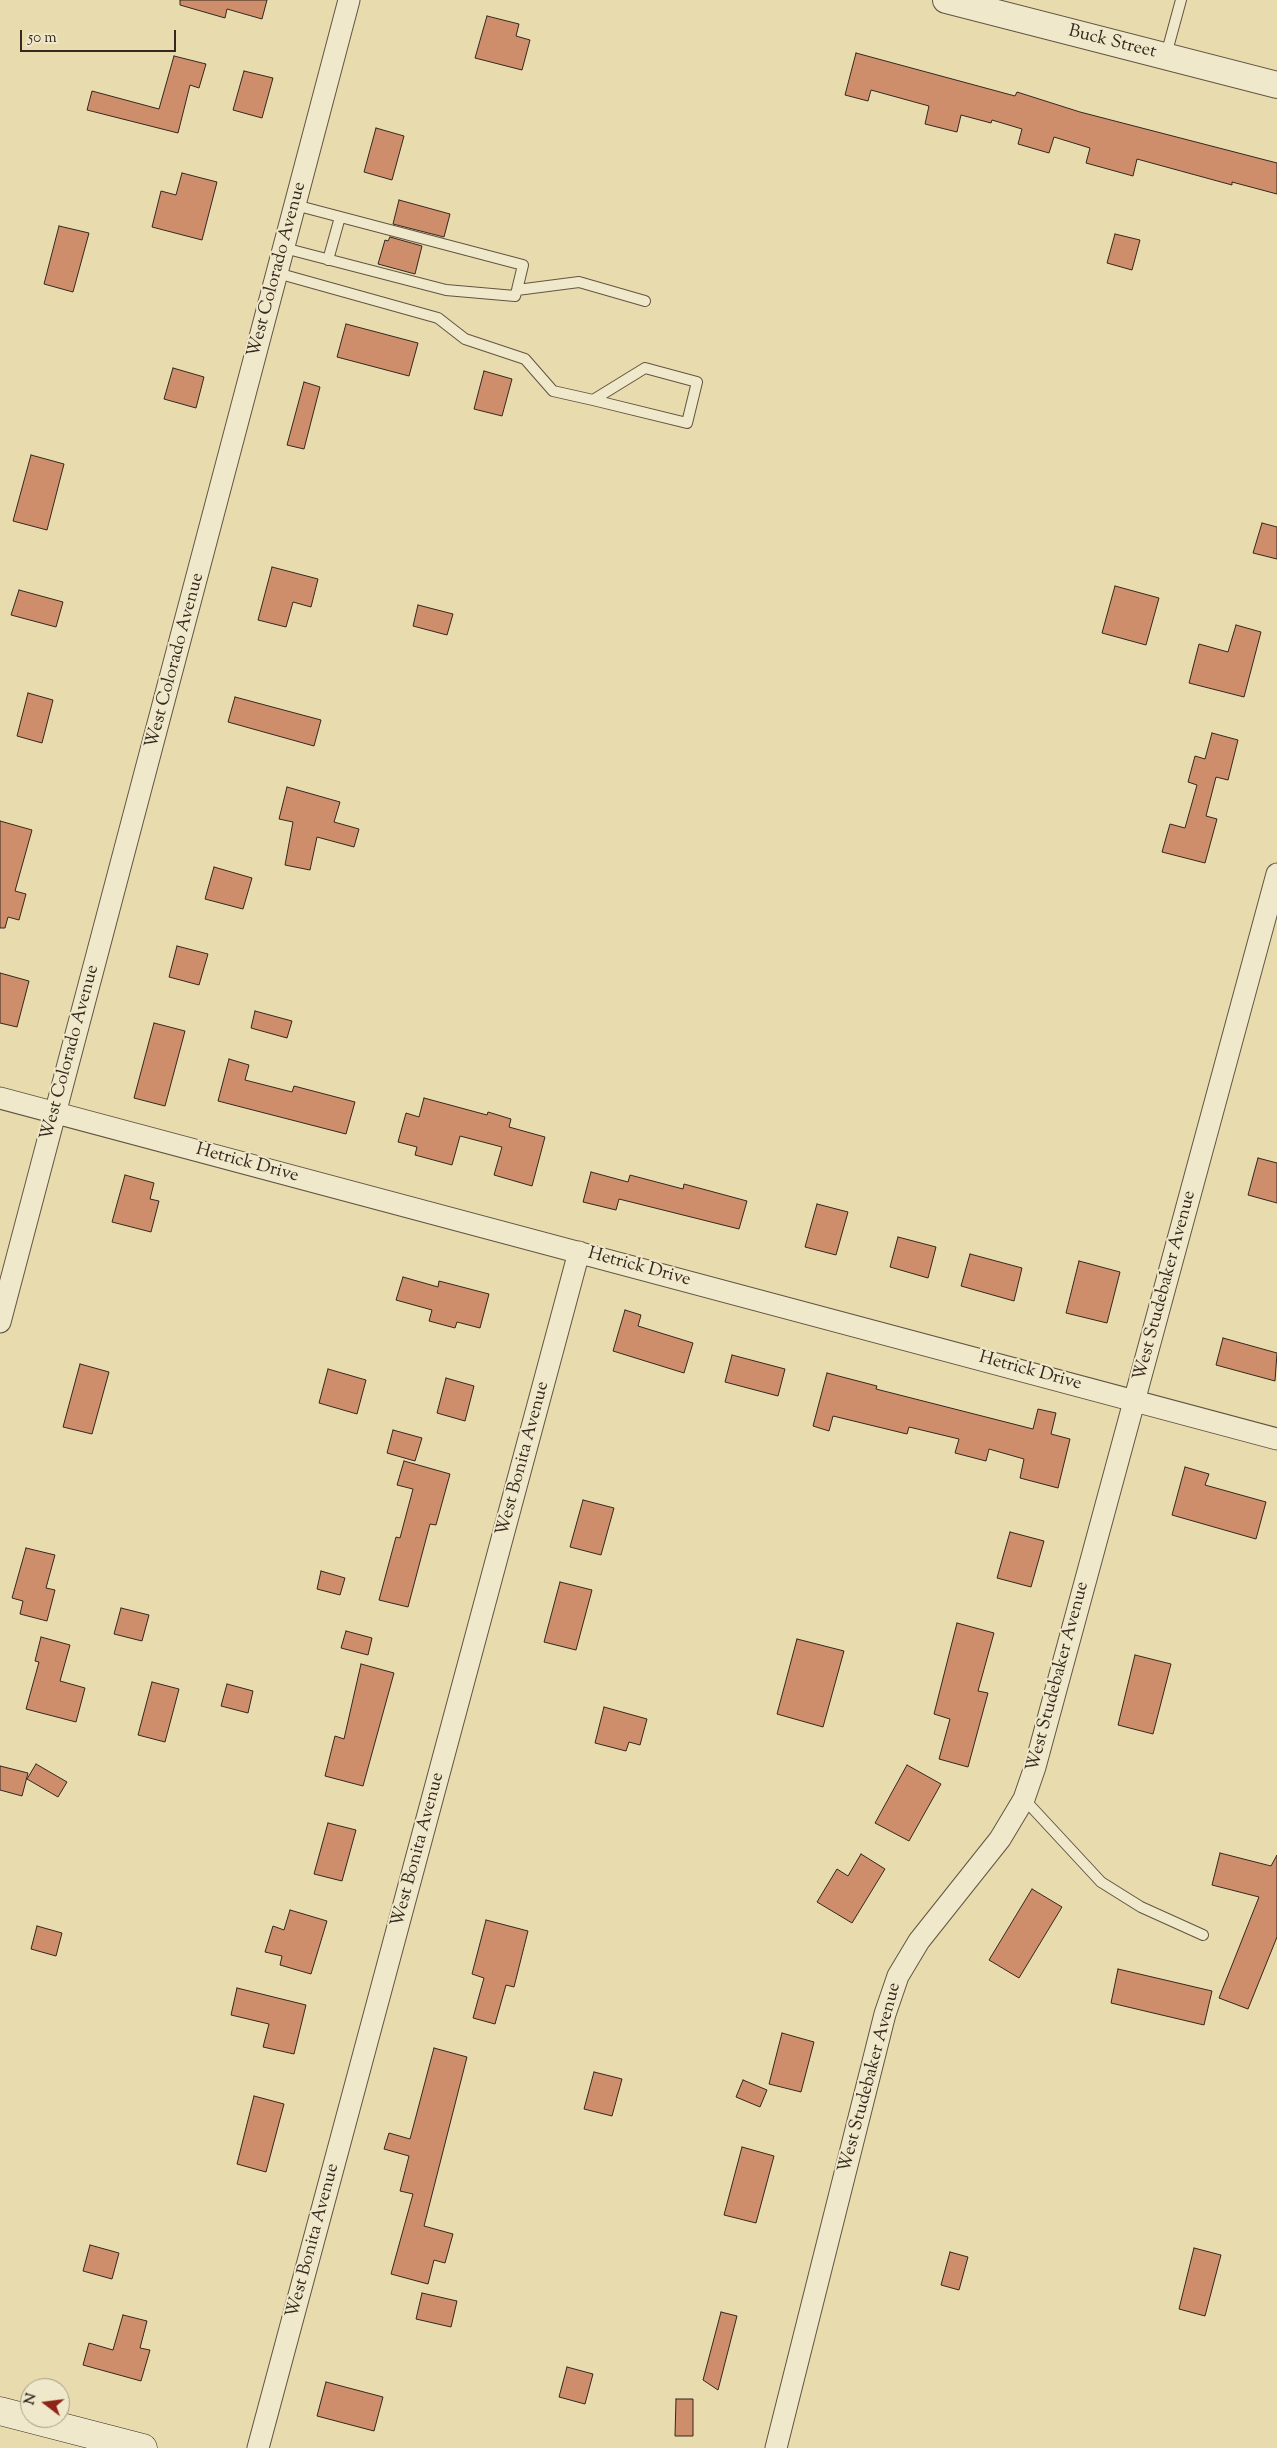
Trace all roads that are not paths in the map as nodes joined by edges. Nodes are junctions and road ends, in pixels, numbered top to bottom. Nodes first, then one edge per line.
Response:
1 (349, 0) edge
2 (946, 0) edge
3 (1181, 0) edge
4 (1166, 56) junction
5 (1277, 85) edge
6 (295, 205) junction
7 (340, 217) junction
8 (284, 248) junction
9 (328, 260) junction
10 (277, 273) junction
11 (517, 290) junction
12 (645, 301) dead end
13 (593, 400) junction
14 (1277, 874) edge
15 (0, 1098) edge
16 (55, 1114) junction
17 (579, 1252) junction
18 (0, 1322) edge
19 (1135, 1400) junction
20 (1277, 1439) edge
21 (1024, 1799) junction
22 (1203, 1935) dead end
23 (0, 2411) edge
24 (143, 2448) edge
25 (258, 2448) edge
26 (776, 2448) edge

1 - 6 street, West Colorado Avenue
2 - 4 street, Buck Street
3 - 4 lane
4 - 5 street, Buck Street
6 - 7 lane
6 - 8 street, West Colorado Avenue
7 - 9 lane
7 - 11 lane
8 - 9 lane
8 - 10 street, West Colorado Avenue
9 - 11 lane
10 - 13 lane
10 - 16 street, West Colorado Avenue
11 - 12 lane
13 - 13 lane
14 - 19 street, West Studebaker Avenue
15 - 16 street, Hetrick Drive
16 - 17 street, Hetrick Drive
16 - 18 street, West Colorado Avenue
17 - 19 street, Hetrick Drive
17 - 25 street, West Bonita Avenue
19 - 20 street, Hetrick Drive
19 - 21 street, West Studebaker Avenue
21 - 22 lane
21 - 26 street, West Studebaker Avenue
23 - 24 main road

